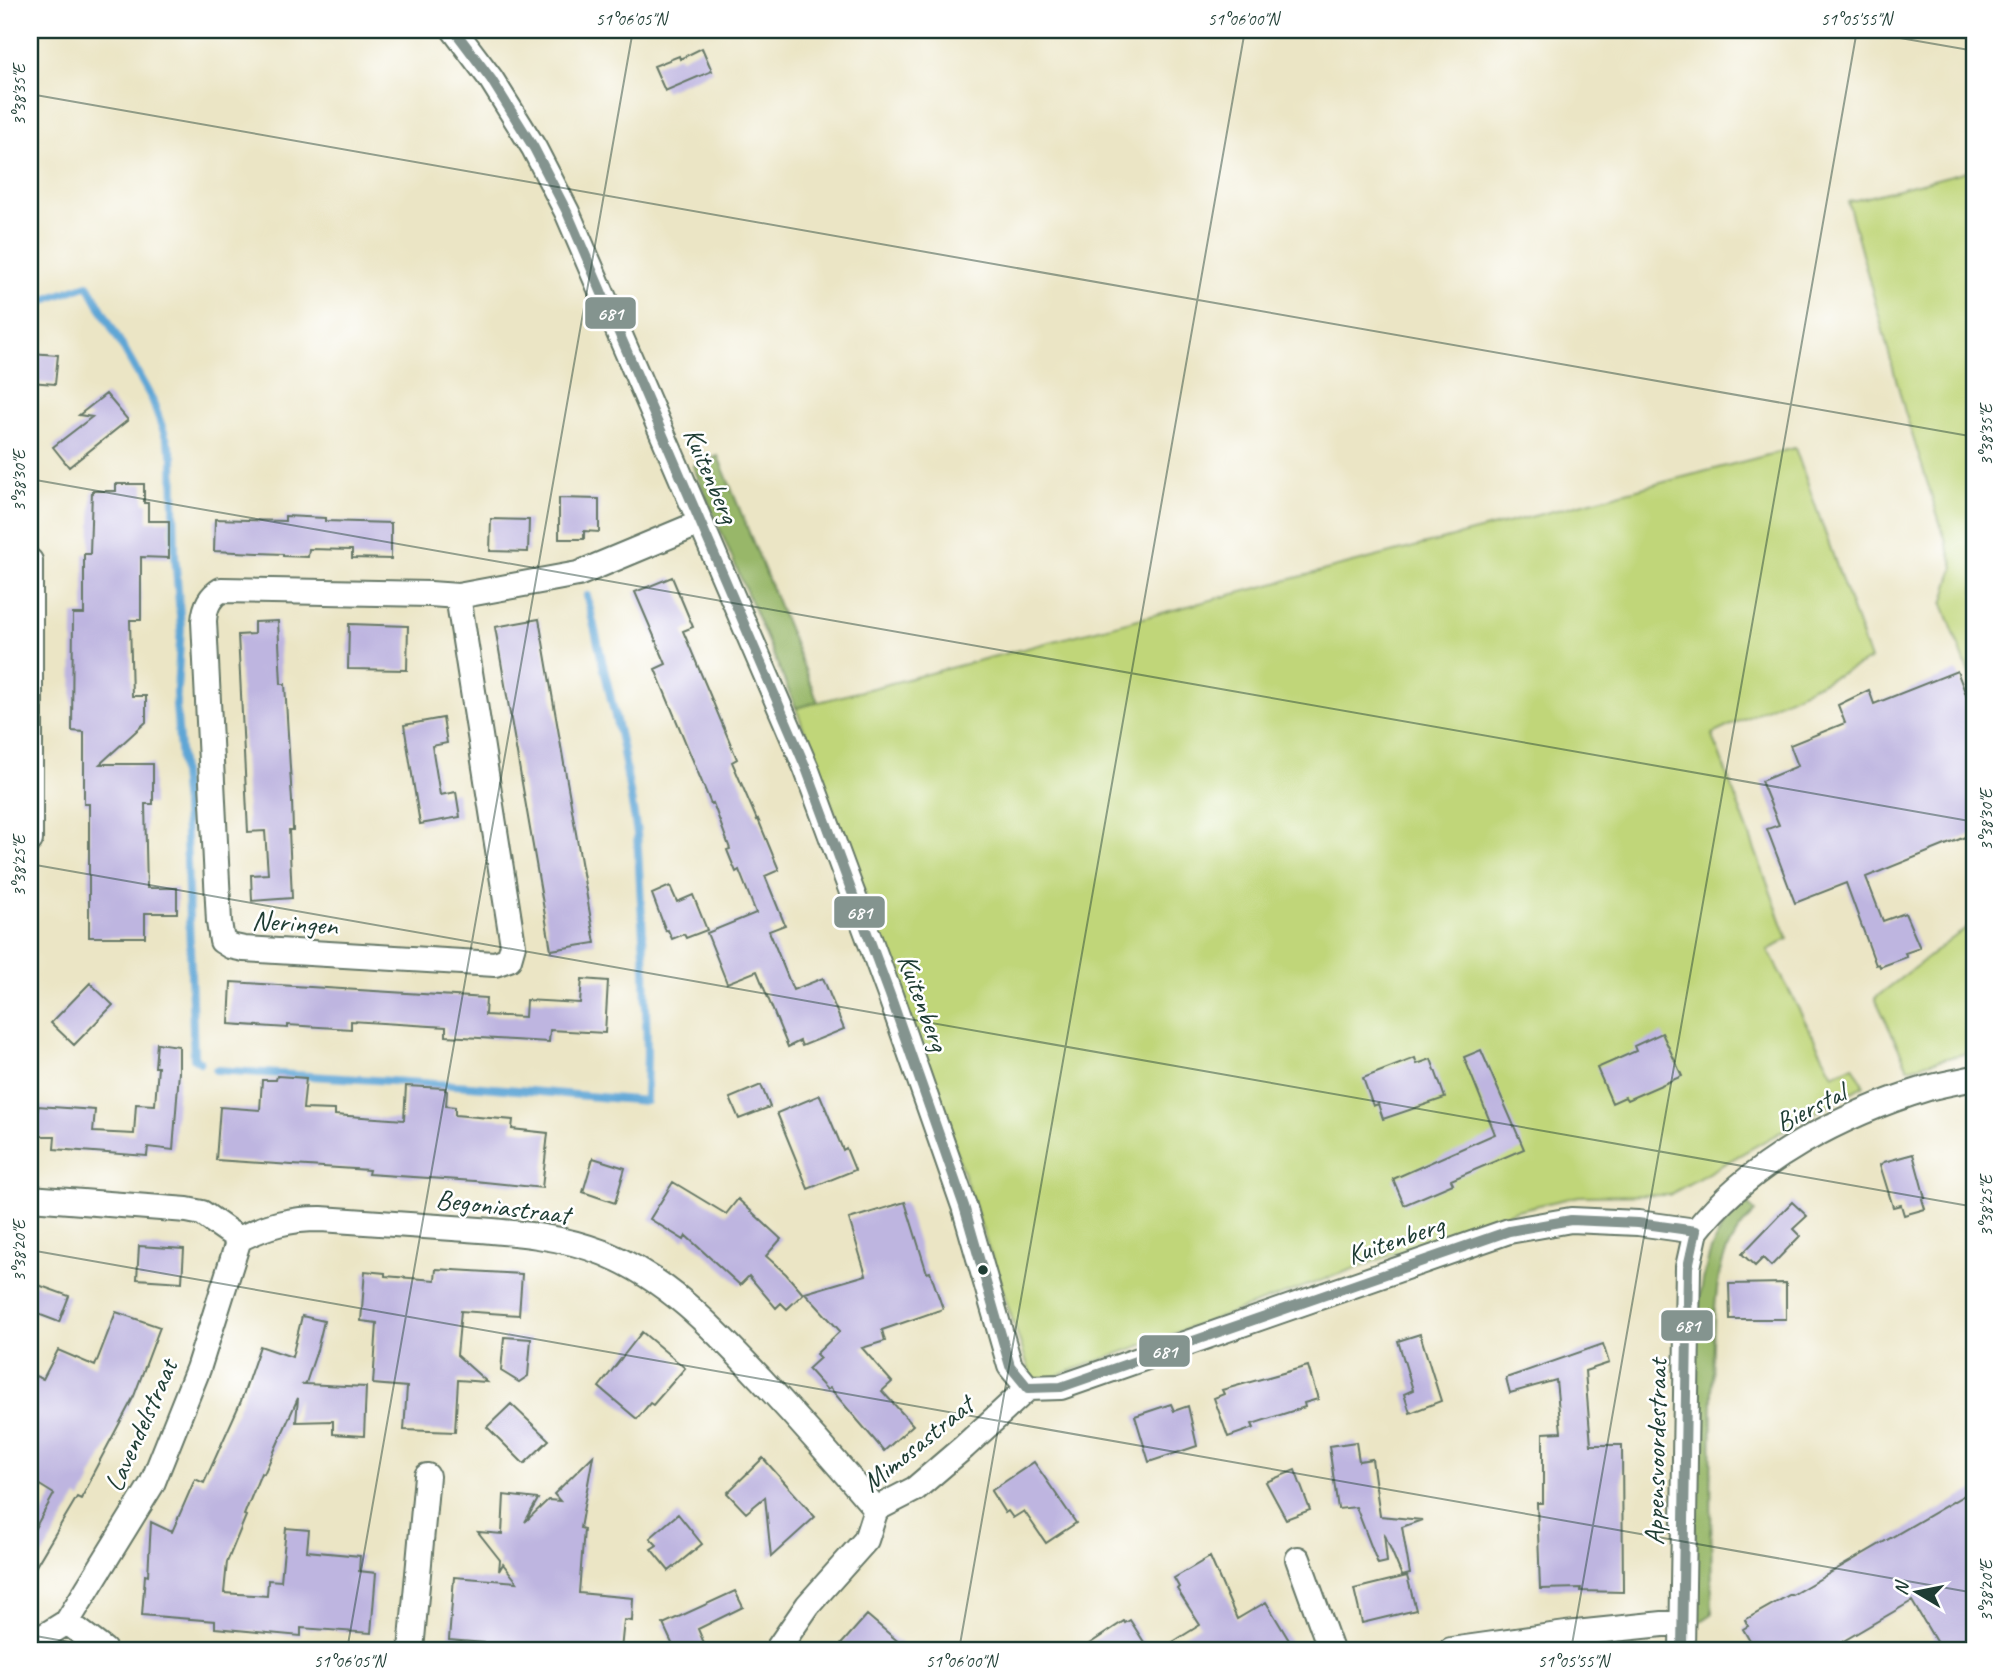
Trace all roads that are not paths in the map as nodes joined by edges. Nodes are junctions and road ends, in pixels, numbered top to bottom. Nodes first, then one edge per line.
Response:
1 (454, 30) edge
2 (700, 523) junction
3 (30, 561) edge
4 (458, 596) junction
5 (30, 840) edge
6 (1975, 1078) edge
7 (30, 1198) edge
8 (1696, 1231) junction
9 (239, 1239) junction
10 (1028, 1388) junction
11 (427, 1476) dead end
12 (876, 1509) junction
13 (1298, 1559) dead end
14 (67, 1622) junction
15 (1682, 1622) junction
16 (30, 1645) edge
17 (104, 1650) edge
18 (411, 1650) edge
19 (777, 1650) edge
20 (1331, 1650) edge
21 (1451, 1650) edge
22 (1682, 1650) edge

1 - 2 street, Kuitenberg
2 - 4 street, Neringen
2 - 10 street, Kuitenberg
3 - 5 street
4 - 4 street, Neringen
6 - 8 street, Bierstal
7 - 9 street
8 - 10 street, Kuitenberg
8 - 15 street, Appensvoordestraat
9 - 12 street, Begoniastraat
9 - 14 street, Lavendelstraat
10 - 12 street, Mimosastraat
11 - 18 street
12 - 19 street, Mimosastraat
13 - 20 street
14 - 16 street
14 - 17 street
15 - 21 street
15 - 22 street, Appensvoordestraat

